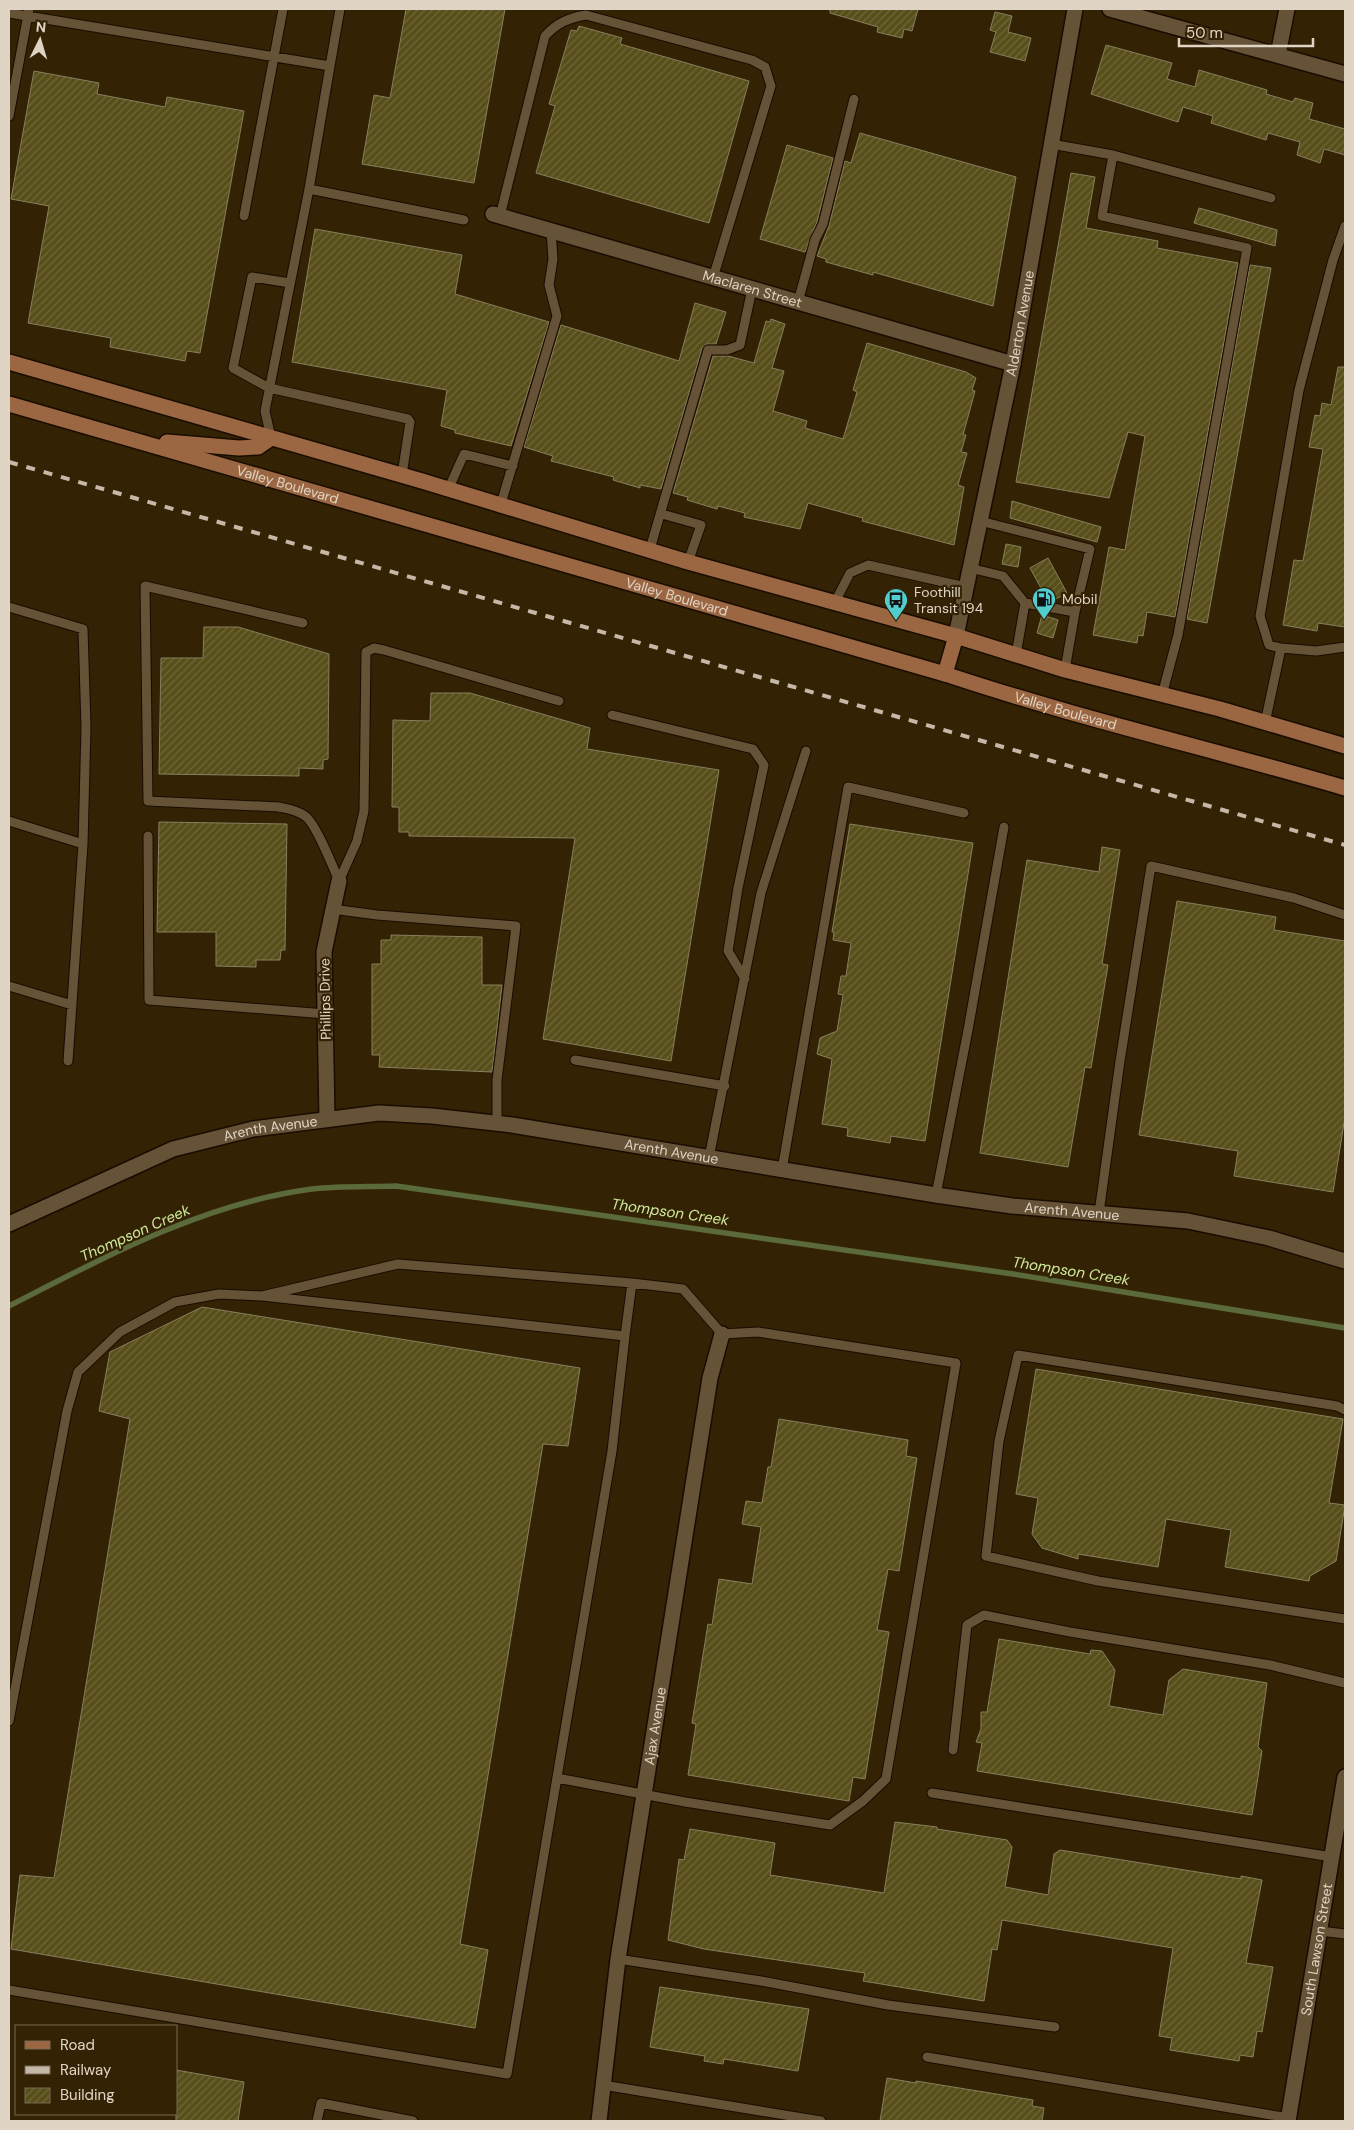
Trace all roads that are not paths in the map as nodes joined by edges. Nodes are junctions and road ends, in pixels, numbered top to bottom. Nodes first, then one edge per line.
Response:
1 (283, 9) edge
2 (340, 9) edge
3 (1075, 9) edge
4 (1110, 9) edge
5 (1286, 9) edge
6 (9, 13) edge
7 (28, 13) edge
8 (1278, 55) junction
9 (274, 57) junction
10 (330, 66) junction
11 (1345, 74) edge
12 (854, 99) dead end
13 (9, 116) edge
14 (1051, 144) junction
15 (1113, 155) junction
16 (309, 189) junction
17 (1271, 198) dead end
18 (496, 215) joint
19 (244, 216) dead end
20 (464, 220) dead end
21 (1345, 226) edge
22 (551, 231) junction
23 (713, 278) junction
24 (290, 284) junction
25 (752, 289) junction
26 (798, 302) junction
27 (9, 362) edge
28 (1013, 364) junction
29 (269, 388) junction
30 (9, 404) edge
31 (271, 438) junction
32 (131, 439) junction
33 (513, 466) junction
34 (402, 475) junction
35 (448, 490) junction
36 (500, 506) junction
37 (662, 514) junction
38 (980, 521) junction
39 (650, 549) junction
40 (688, 562) junction
41 (970, 568) junction
42 (966, 587) junction
43 (835, 602) junction
44 (1026, 603) junction
45 (9, 607) edge
46 (1075, 612) junction
47 (303, 623) dead end
48 (956, 636) junction
49 (1345, 647) edge
50 (1281, 648) junction
51 (1016, 655) junction
52 (1065, 670) junction
53 (946, 674) junction
54 (1162, 694) junction
55 (559, 700) dead end
56 (612, 715) dead end
57 (1265, 723) junction
58 (1345, 746) edge
59 (806, 751) dead end
60 (1345, 788) edge
61 (964, 813) dead end
62 (9, 821) edge
63 (1004, 827) dead end
64 (148, 836) dead end
65 (84, 844) junction
66 (339, 880) junction
67 (332, 908) junction
68 (1345, 915) edge
69 (745, 979) junction
70 (9, 986) edge
71 (72, 1004) junction
72 (326, 1014) junction
73 (574, 1060) dead end
74 (68, 1062) dead end
75 (725, 1086) junction
76 (327, 1118) junction
77 (497, 1123) junction
78 (709, 1158) junction
79 (782, 1170) junction
80 (936, 1195) junction
81 (1099, 1213) junction
82 (9, 1224) edge
83 (1345, 1261) edge
84 (632, 1283) junction
85 (262, 1296) junction
86 (722, 1334) junction
87 (625, 1336) junction
88 (1345, 1410) edge
89 (1345, 1619) edge
90 (1345, 1683) edge
91 (9, 1721) edge
92 (953, 1750) dead end
93 (1345, 1777) edge
94 (557, 1778) junction
95 (932, 1793) dead end
96 (644, 1794) junction
97 (1332, 1857) junction
98 (1320, 1931) junction
99 (1345, 1934) edge
100 (618, 1958) junction
101 (9, 1992) edge
102 (1055, 2027) dead end
103 (926, 2057) dead end
104 (603, 2086) junction
105 (1288, 2120) edge
106 (317, 2121) edge
107 (413, 2121) edge
108 (599, 2121) edge
109 (821, 2121) edge

1 - 9 lane
2 - 10 lane
3 - 14 street, Alderton Avenue
4 - 8 street
5 - 8 street
6 - 7 lane
7 - 9 lane
7 - 13 lane
8 - 11 street
9 - 10 lane
9 - 19 lane
10 - 16 lane
12 - 26 lane
14 - 15 lane
14 - 28 street, Alderton Avenue
15 - 17 lane
15 - 54 lane
16 - 20 lane
16 - 24 lane
18 - 22 street, Maclaren Street
18 - 23 lane
21 - 50 lane
22 - 23 street, Maclaren Street
22 - 33 lane
23 - 25 street, Maclaren Street
24 - 29 lane
24 - 29 lane
25 - 26 street, Maclaren Street
25 - 37 lane
26 - 28 street, Maclaren Street
27 - 31 main road
28 - 38 street, Alderton Avenue
29 - 31 lane
29 - 34 lane
30 - 32 main road, Valley Boulevard
31 - 32 main road
31 - 34 main road
32 - 53 main road, Valley Boulevard
33 - 35 lane
33 - 36 lane
34 - 35 main road
35 - 36 main road
36 - 39 main road
37 - 39 lane
37 - 40 lane
38 - 41 street, Alderton Avenue
38 - 46 lane
39 - 40 main road
40 - 43 main road
41 - 42 street, Alderton Avenue
41 - 44 lane
42 - 43 lane
42 - 48 street, Alderton Avenue
43 - 48 main road
44 - 46 lane
44 - 51 lane
45 - 65 lane
46 - 52 lane
47 - 66 lane
48 - 51 main road
48 - 53 main road
49 - 50 lane
50 - 57 lane
51 - 52 main road
52 - 54 main road
53 - 60 main road, Valley Boulevard
54 - 57 main road
55 - 66 lane
56 - 69 lane
57 - 58 main road
59 - 69 lane
61 - 79 lane
62 - 65 lane
63 - 80 lane
64 - 72 lane
65 - 71 lane
66 - 67 street, Phillips Drive
67 - 72 street, Phillips Drive
67 - 77 lane
68 - 81 lane
69 - 75 lane
70 - 71 lane
71 - 74 lane
72 - 76 street, Phillips Drive
73 - 75 lane
75 - 78 lane
76 - 77 street, Arenth Avenue
76 - 82 street, Arenth Avenue
77 - 78 street, Arenth Avenue
78 - 79 street, Arenth Avenue
79 - 80 street, Arenth Avenue
80 - 81 street, Arenth Avenue
81 - 83 street, Arenth Avenue
84 - 85 lane
84 - 86 lane
84 - 87 lane
85 - 87 lane
85 - 91 lane
86 - 96 street, Ajax Avenue
86 - 96 lane
87 - 94 lane
88 - 89 lane
90 - 92 lane
93 - 97 street, South Lawson Street
94 - 96 lane
94 - 101 lane
95 - 97 lane
96 - 100 street, Ajax Avenue
97 - 98 street, South Lawson Street
98 - 99 lane
98 - 105 street, South Lawson Street
100 - 102 lane
100 - 104 street, Ajax Avenue
103 - 105 lane
104 - 108 street, Ajax Avenue
104 - 109 lane
106 - 107 lane

